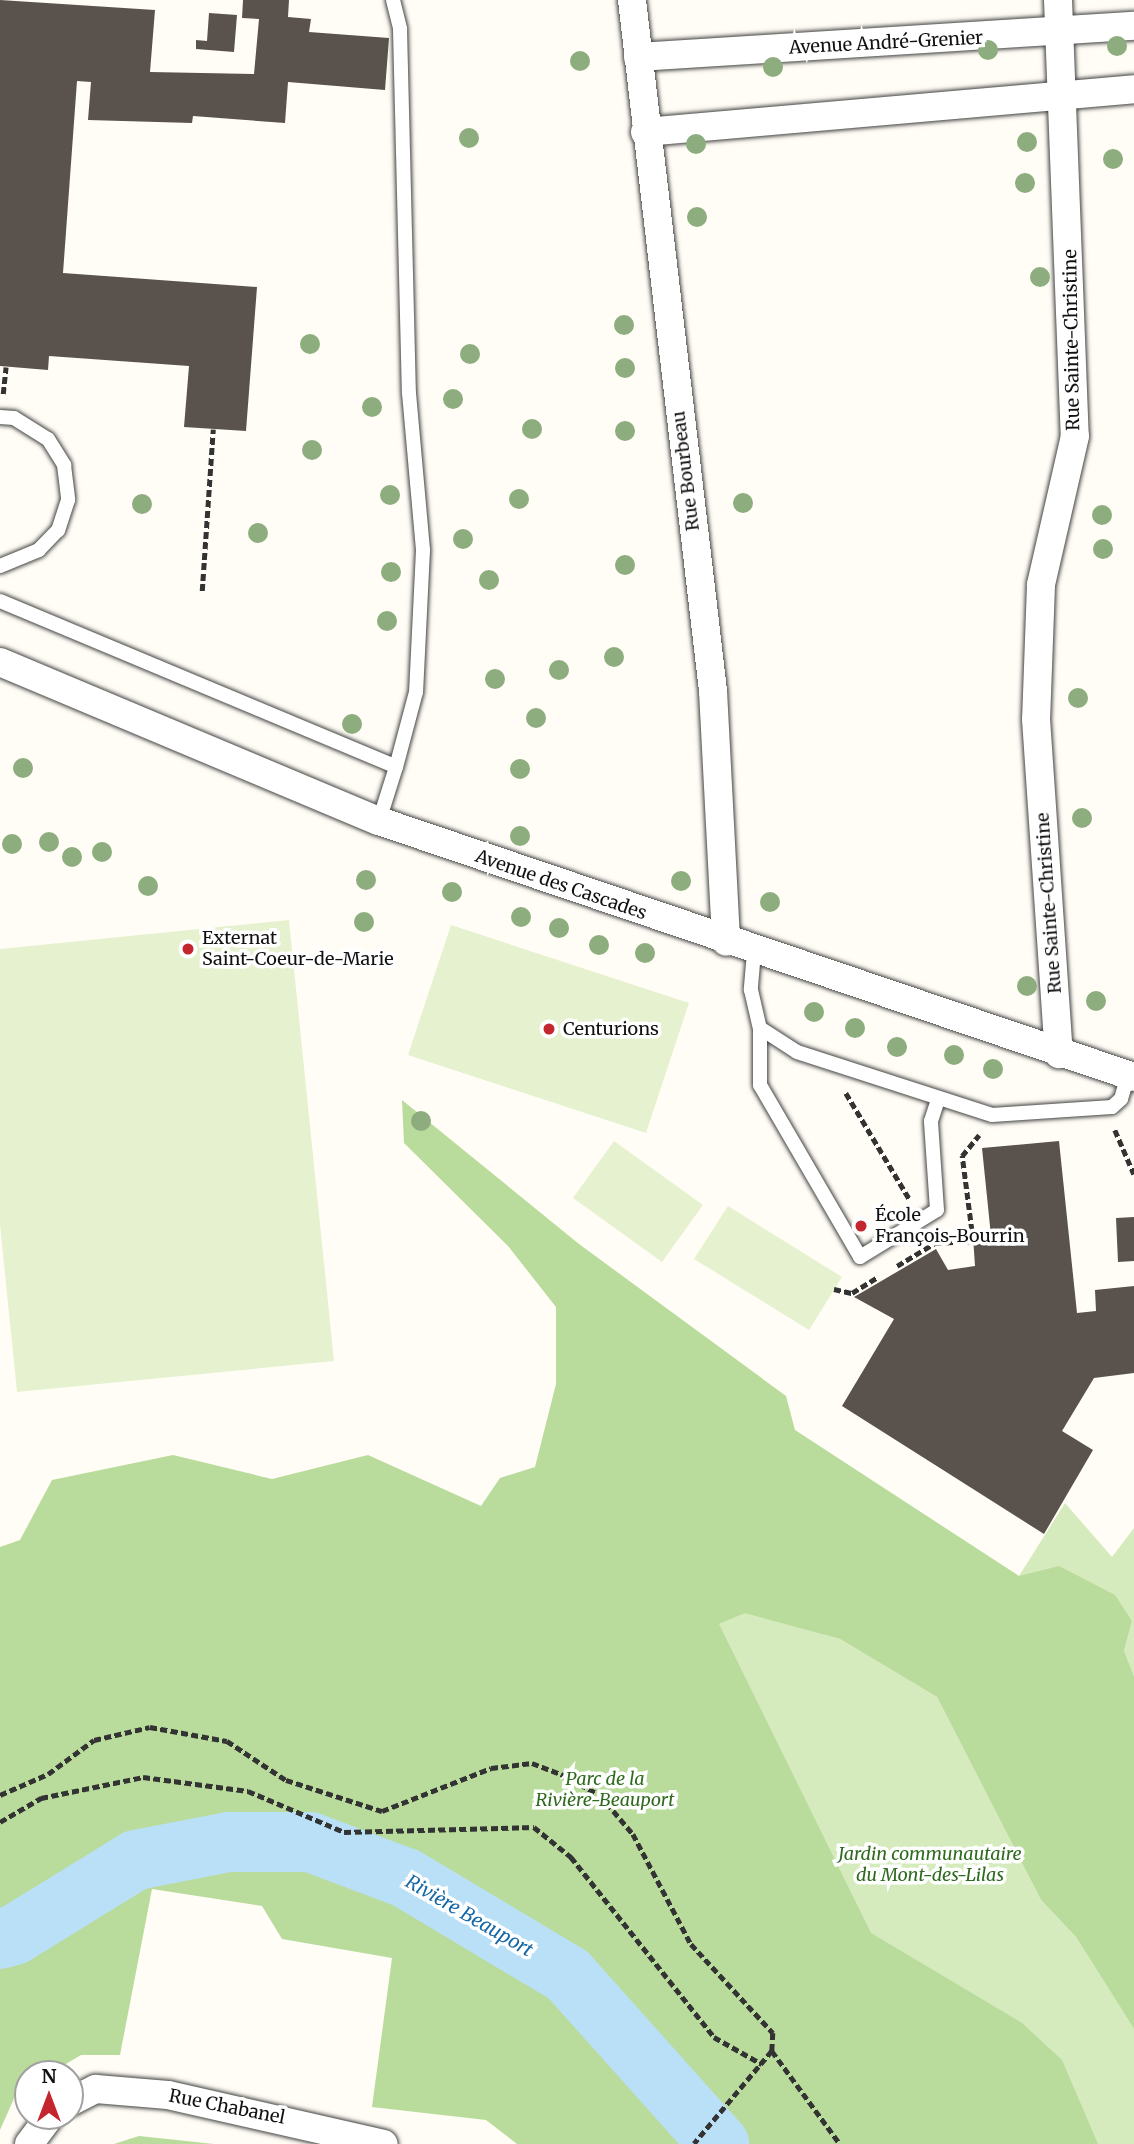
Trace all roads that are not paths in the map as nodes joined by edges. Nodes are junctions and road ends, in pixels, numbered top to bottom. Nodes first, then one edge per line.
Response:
1 (393, 0) edge
2 (632, 0) edge
3 (1058, 0) edge
4 (1134, 26) edge
5 (1060, 33) junction
6 (638, 57) junction
7 (1134, 89) edge
8 (1065, 95) junction
9 (645, 132) junction
10 (0, 417) edge
11 (0, 566) edge
12 (0, 601) edge
13 (0, 662) edge
14 (396, 767) junction
15 (379, 821) junction
16 (726, 942) junction
17 (754, 952) junction
18 (760, 1028) junction
19 (1059, 1054) junction
20 (1131, 1076) edge
21 (938, 1100) junction
22 (84, 2095) edge
23 (384, 2144) edge

1 - 14 lane
2 - 6 street, Rue Bourbeau
3 - 5 street, Rue Sainte-Christine
4 - 5 street, Avenue André-Grenier
5 - 6 street, Avenue André-Grenier
5 - 8 street, Rue Sainte-Christine
6 - 9 street, Rue Bourbeau
7 - 8 street
8 - 9 street
8 - 19 street, Rue Sainte-Christine
9 - 16 street, Rue Bourbeau
10 - 11 lane
12 - 14 lane
13 - 15 street, Avenue des Cascades
14 - 15 lane
15 - 16 street, Avenue des Cascades
16 - 17 street, Avenue des Cascades
17 - 18 lane
17 - 19 street, Avenue des Cascades
18 - 21 lane
18 - 21 lane
19 - 20 street, Avenue des Cascades
20 - 21 lane
22 - 23 street, Rue Chabanel

